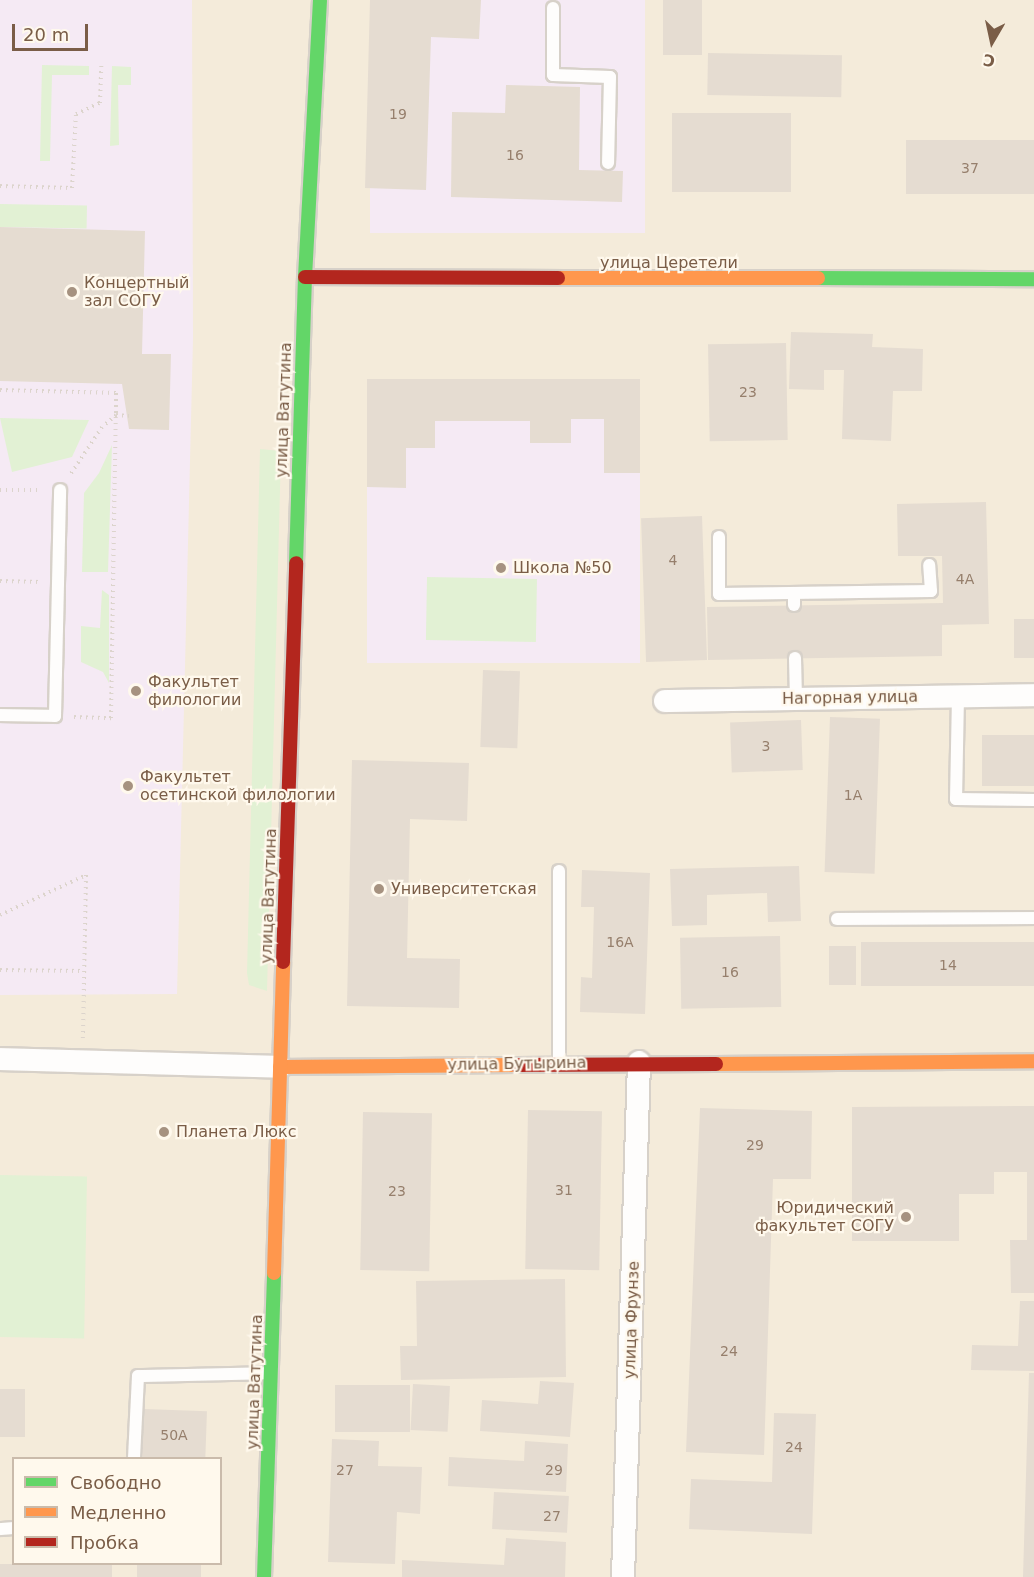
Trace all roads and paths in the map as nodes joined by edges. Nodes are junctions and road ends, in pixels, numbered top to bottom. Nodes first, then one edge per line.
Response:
1 (321, 0) edge
2 (553, 8) dead end
3 (101, 66) dead end
4 (608, 163) dead end
5 (0, 186) edge
6 (305, 277) junction
7 (1034, 279) edge
8 (0, 390) edge
9 (116, 415) junction
10 (129, 416) dead end
11 (0, 490) edge
12 (60, 490) junction
13 (719, 537) dead end
14 (929, 565) dead end
15 (0, 581) edge
16 (58, 582) junction
17 (795, 658) dead end
18 (1034, 695) edge
19 (957, 696) junction
20 (796, 699) junction
21 (665, 701) dead end
22 (0, 715) edge
23 (55, 716) junction
24 (1034, 800) edge
25 (559, 871) dead end
26 (0, 915) edge
27 (1034, 918) edge
28 (837, 919) dead end
29 (0, 970) edge
30 (83, 972) junction
31 (0, 1059) edge
32 (83, 1059) junction
33 (1034, 1061) edge
34 (559, 1062) junction
35 (639, 1062) junction
36 (280, 1067) junction
37 (273, 1372) junction
38 (134, 1457) edge
39 (264, 1577) edge
40 (623, 1577) edge

1 - 6 main road, улица Ватутина
2 - 4 lane
3 - 5 path
6 - 7 main road, улица Церетели
6 - 36 main road, улица Ватутина
8 - 9 path
9 - 10 path
9 - 12 path
9 - 23 path
11 - 12 path
12 - 16 lane
13 - 14 lane
15 - 16 path
16 - 23 lane
17 - 20 lane
18 - 19 street, Нагорная улица
19 - 20 street, Нагорная улица
19 - 24 lane
20 - 21 street, Нагорная улица
22 - 23 lane
25 - 34 lane
26 - 30 path
27 - 28 lane
29 - 30 path
30 - 32 path
31 - 32 street, улица Бутырина
32 - 36 street, улица Бутырина
33 - 35 main road, улица Бутырина
34 - 35 main road, улица Бутырина
34 - 36 main road, улица Бутырина
35 - 40 street, улица Фрунзе
36 - 37 main road, улица Ватутина
37 - 38 lane
37 - 39 main road, улица Ватутина

